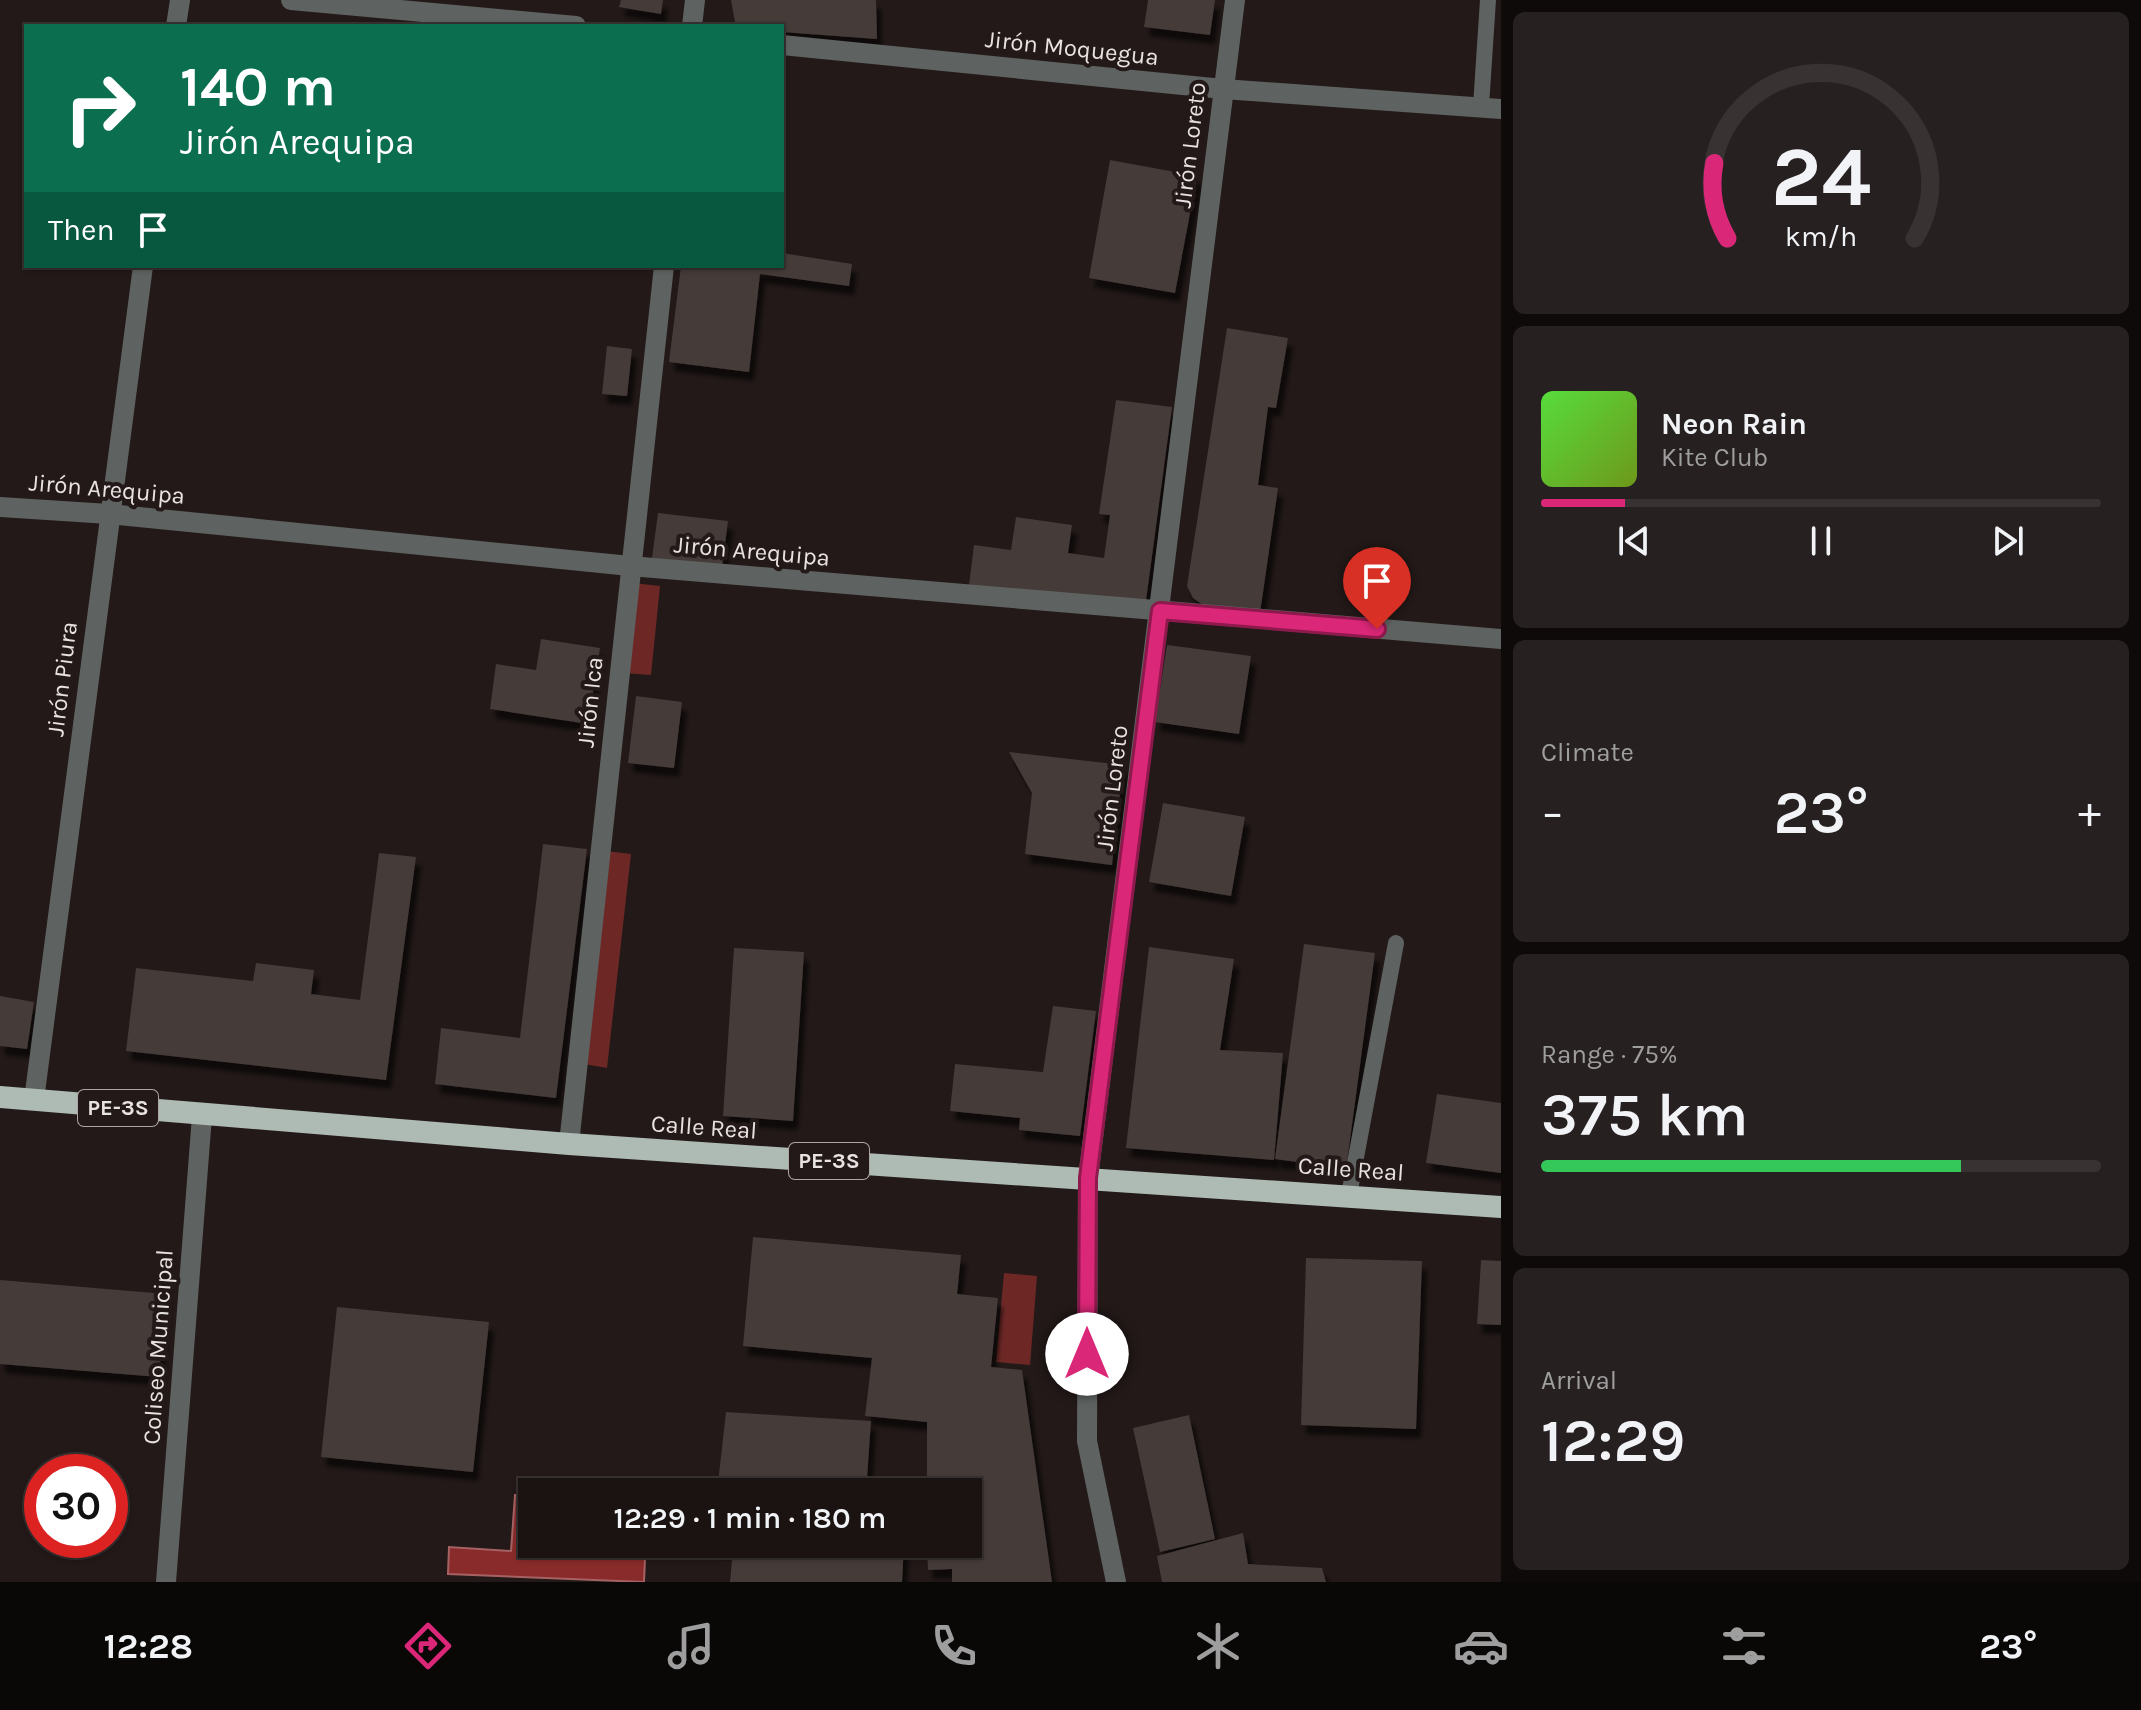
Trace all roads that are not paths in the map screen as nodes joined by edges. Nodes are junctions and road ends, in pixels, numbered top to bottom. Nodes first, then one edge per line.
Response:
1 (180, 0) edge
2 (291, 0) edge
3 (695, 0) edge
4 (1235, 0) edge
5 (1488, 0) edge
6 (176, 24) edge
7 (554, 24) edge
8 (692, 24) edge
9 (784, 45) edge
10 (1223, 89) junction
11 (1491, 107) edge
12 (143, 268) edge
13 (664, 268) edge
14 (0, 507) edge
15 (109, 514) junction
16 (630, 566) junction
17 (1160, 611) junction
18 (1501, 639) edge
19 (1396, 943) dead end
20 (0, 1097) edge
21 (34, 1100) junction
22 (202, 1116) junction
23 (569, 1144) junction
24 (1088, 1178) junction
25 (1349, 1195) junction
26 (1501, 1207) edge
27 (166, 1582) edge
28 (1116, 1582) edge

1 - 6 street
2 - 7 street
3 - 8 street
4 - 10 street, Jirón Loreto
5 - 11 lane
9 - 10 street, Jirón Moquegua
10 - 11 street, Jirón Moquegua
10 - 17 street, Jirón Loreto
12 - 15 street, Jirón Piura
13 - 16 street, Jirón Ica
14 - 15 street, Jirón Arequipa
15 - 16 street, Jirón Arequipa
15 - 21 street, Jirón Piura
16 - 17 street, Jirón Arequipa
16 - 23 street, Jirón Ica
17 - 18 street, Jirón Arequipa
17 - 24 street, Jirón Loreto
19 - 25 lane
20 - 21 highway, Calle Real / PE-3S
21 - 22 highway, Calle Real / PE-3S
22 - 23 highway, Calle Real / PE-3S
22 - 27 street, Coliseo Municipal
23 - 24 highway, Calle Real / PE-3S
24 - 25 highway, Calle Real / PE-3S
24 - 28 street, Jirón Loreto
25 - 26 highway, Calle Real / PE-3S

